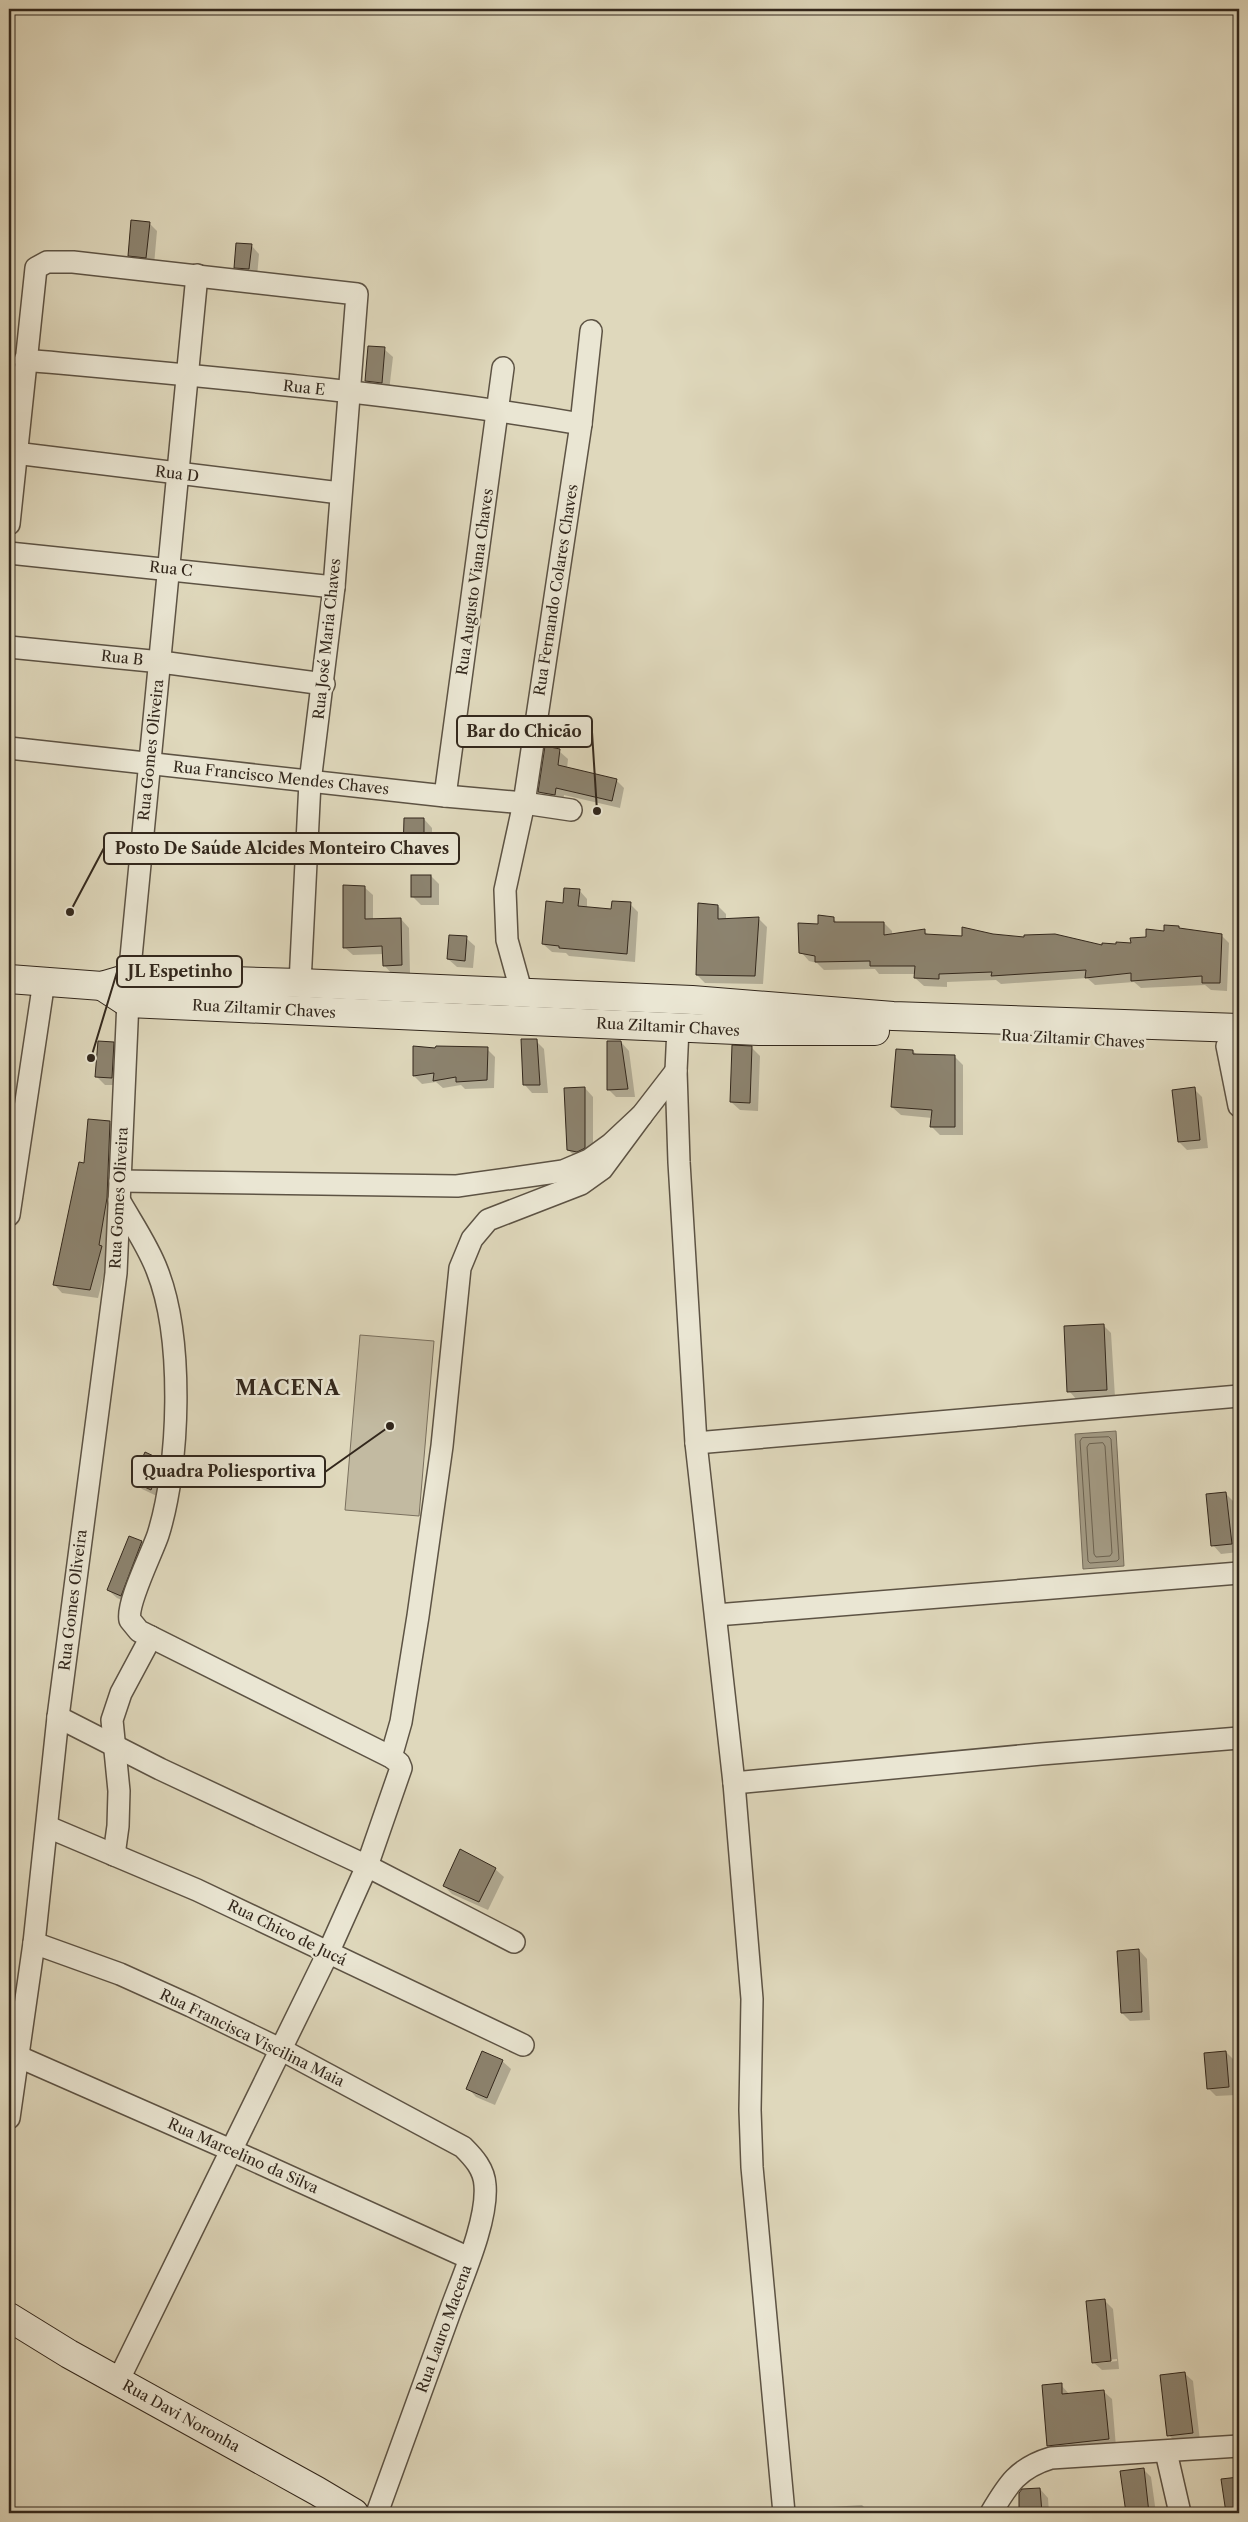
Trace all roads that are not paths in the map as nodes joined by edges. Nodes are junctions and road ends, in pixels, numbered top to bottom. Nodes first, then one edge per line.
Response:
1 (197, 275) junction
2 (591, 331) dead end
3 (25, 360) junction
4 (503, 368) dead end
5 (188, 375) junction
6 (350, 393) junction
7 (498, 410) junction
8 (581, 424) junction
9 (15, 454) junction
10 (179, 474) junction
11 (340, 493) junction
12 (9, 524) edge
13 (9, 553) edge
14 (169, 569) junction
15 (334, 587) junction
16 (9, 647) edge
17 (161, 662) junction
18 (324, 684) junction
19 (9, 748) edge
20 (149, 763) junction
21 (310, 782) junction
22 (445, 796) junction
23 (524, 803) junction
24 (571, 810) dead end
25 (9, 979) edge
26 (44, 982) junction
27 (300, 983) junction
28 (129, 991) junction
29 (522, 994) junction
30 (759, 1018) junction
31 (678, 1028) junction
32 (1235, 1040) edge
33 (676, 1071) junction
34 (1239, 1106) edge
35 (642, 1115) junction
36 (119, 1190) junction
37 (9, 1215) edge
38 (1239, 1396) edge
39 (696, 1444) junction
40 (1239, 1573) edge
41 (716, 1615) junction
42 (151, 1637) junction
43 (58, 1717) junction
44 (1239, 1738) edge
45 (113, 1744) junction
46 (391, 1757) junction
47 (734, 1783) junction
48 (48, 1827) junction
49 (114, 1854) junction
50 (368, 1866) junction
51 (514, 1942) dead end
52 (34, 1943) junction
53 (328, 1953) junction
54 (523, 2045) dead end
55 (282, 2050) junction
56 (17, 2056) junction
57 (9, 2118) edge
58 (463, 2147) joint
59 (233, 2151) junction
60 (469, 2258) junction
61 (9, 2317) edge
62 (118, 2382) junction
63 (1239, 2446) edge
64 (1166, 2452) junction
65 (354, 2513) edge
66 (377, 2513) edge
67 (784, 2513) edge
68 (991, 2513) edge
69 (1180, 2513) edge

1 - 3 street
1 - 5 street, Rua Gomes Oliveira
1 - 6 street, Rua José Maria Chaves
2 - 8 street, Rua Fernando Colares Chaves
3 - 5 street, Rua E
3 - 9 street
4 - 7 street, Rua Augusto Viana Chaves
5 - 6 street, Rua E
5 - 10 street, Rua Gomes Oliveira
6 - 7 street, Rua E
6 - 11 street, Rua José Maria Chaves
7 - 8 street, Rua E
7 - 22 street, Rua Augusto Viana Chaves
8 - 23 street, Rua Fernando Colares Chaves
9 - 10 street, Rua D
9 - 12 street
10 - 11 street, Rua D
10 - 14 street, Rua Gomes Oliveira
11 - 15 street, Rua José Maria Chaves
13 - 14 street, Rua C
14 - 15 street, Rua C
14 - 17 street, Rua Gomes Oliveira
15 - 18 street, Rua José Maria Chaves
16 - 17 street, Rua B
17 - 18 street, Rua B
17 - 20 street, Rua Gomes Oliveira
18 - 21 street, Rua José Maria Chaves
19 - 20 street, Rua Francisco Mendes Chaves
20 - 21 street, Rua Francisco Mendes Chaves
20 - 28 street, Rua Gomes Oliveira
21 - 22 street, Rua Francisco Mendes Chaves
21 - 27 street, Rua José Maria Chaves
22 - 23 street, Rua Francisco Mendes Chaves
23 - 24 street, Rua Francisco Mendes Chaves
23 - 29 street, Rua Fernando Colares Chaves
25 - 26 street
26 - 28 street
26 - 37 street
27 - 28 street, Rua Ziltamir Chaves
27 - 29 street, Rua Ziltamir Chaves
28 - 31 street, Rua Ziltamir Chaves
28 - 36 street, Rua Gomes Oliveira
29 - 30 street, Rua Ziltamir Chaves
30 - 31 street, Rua Ziltamir Chaves
30 - 32 street, Rua Ziltamir Chaves
31 - 33 street
32 - 34 street
33 - 35 street
33 - 39 street
35 - 36 street
35 - 46 street
36 - 42 street
36 - 43 street, Rua Gomes Oliveira
38 - 39 street
39 - 41 street
40 - 41 street
41 - 47 street
42 - 45 street
42 - 46 street
43 - 45 street
43 - 48 street, Rua Gomes Oliveira
44 - 47 street
45 - 49 street
45 - 50 street
46 - 50 street
47 - 67 street
48 - 49 street, Rua Chico de Jucá
48 - 52 street, Rua Gomes Oliveira
49 - 53 street, Rua Chico de Jucá
50 - 51 street
50 - 53 street
52 - 55 street, Rua Francisca Viscilina Maia
52 - 56 street, Rua Gomes Oliveira
53 - 54 street, Rua Chico de Jucá
53 - 55 street
55 - 58 street, Rua Francisca Viscilina Maia
55 - 59 street
56 - 57 street, Rua Gomes Oliveira
56 - 59 street, Rua Marcelino da Silva
58 - 60 street, Rua Lauro Macena
59 - 60 street, Rua Marcelino da Silva
59 - 62 street
60 - 66 street, Rua Lauro Macena
61 - 62 street, Rua Davi Noronha
62 - 65 street, Rua Davi Noronha
63 - 64 street
64 - 68 street
64 - 69 street

